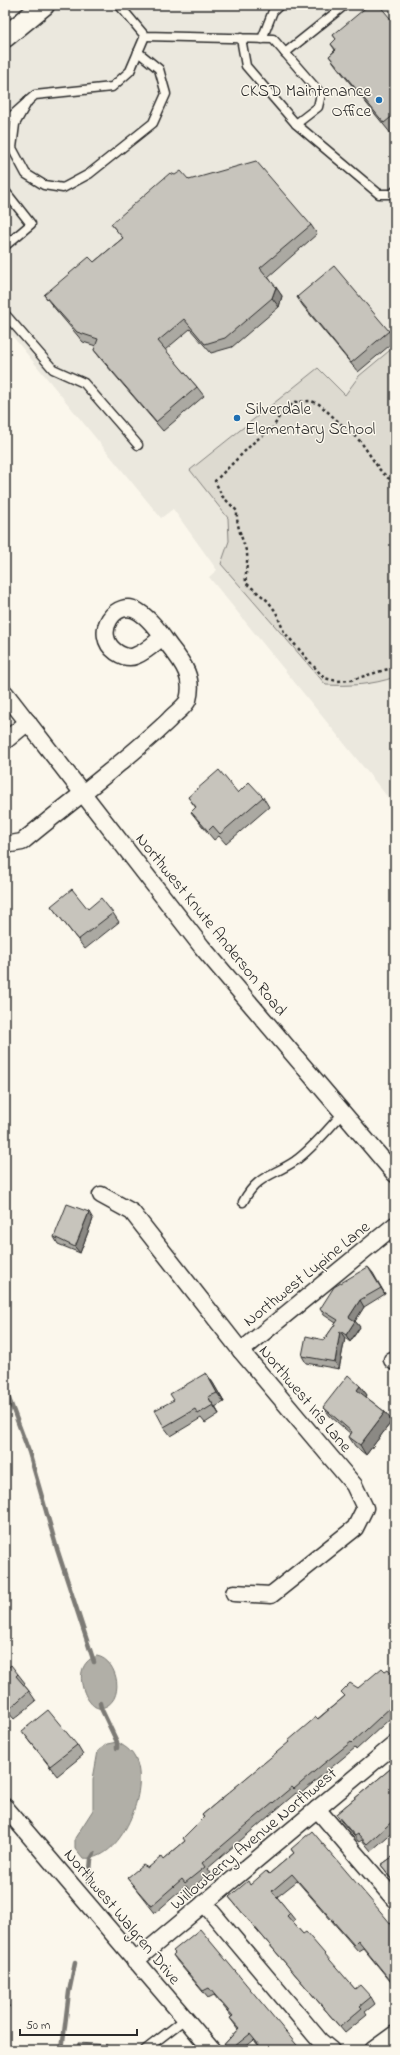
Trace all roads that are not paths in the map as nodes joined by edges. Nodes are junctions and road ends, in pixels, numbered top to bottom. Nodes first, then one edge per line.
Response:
1 (44, 5) edge
2 (119, 5) edge
3 (280, 5) edge
4 (345, 5) edge
5 (145, 36) junction
6 (5, 37) edge
7 (241, 38) junction
8 (262, 39) junction
9 (138, 52) junction
10 (284, 53) junction
11 (28, 101) junction
12 (5, 122) edge
13 (296, 124) junction
14 (5, 191) edge
15 (395, 191) edge
16 (5, 246) edge
17 (5, 314) edge
18 (138, 445) dead end
19 (162, 637) dead end
20 (5, 693) edge
21 (28, 722) junction
22 (5, 741) edge
23 (83, 793) junction
24 (5, 845) edge
25 (343, 1113) junction
26 (395, 1174) edge
27 (101, 1195) dead end
28 (243, 1202) dead end
29 (395, 1226) edge
30 (241, 1351) junction
31 (234, 1593) dead end
32 (395, 1744) edge
33 (5, 1807) edge
34 (317, 1809) junction
35 (395, 1900) edge
36 (204, 1903) junction
37 (135, 1961) junction
38 (185, 2019) junction
39 (395, 2034) edge
40 (145, 2050) edge
41 (212, 2050) edge
42 (331, 2050) edge
43 (373, 2050) edge

1 - 6 street
2 - 5 lane
3 - 8 lane
4 - 10 lane
5 - 7 lane
5 - 9 lane
7 - 8 lane
7 - 13 lane
8 - 10 lane
9 - 11 lane
9 - 11 lane
10 - 13 lane
11 - 12 lane
13 - 15 lane
14 - 16 lane
17 - 18 lane
19 - 23 street
20 - 21 street, Northwest Knute Anderson Road
21 - 22 street
21 - 23 street, Northwest Knute Anderson Road
23 - 24 street
23 - 25 street, Northwest Knute Anderson Road
25 - 26 street, Northwest Knute Anderson Road
25 - 28 lane
27 - 30 street, Northwest Iris Lane
29 - 30 street, Northwest Lupine Lane
30 - 31 street, Northwest Iris Lane
32 - 34 street, Willowberry Avenue Northwest
33 - 37 street, Northwest Walgren Drive
34 - 35 street
34 - 36 street, Willowberry Avenue Northwest
36 - 37 street, Willowberry Avenue Northwest
36 - 42 street
37 - 38 street, Northwest Walgren Drive
38 - 40 lane
38 - 41 street, Northwest Walgren Drive
39 - 43 street

